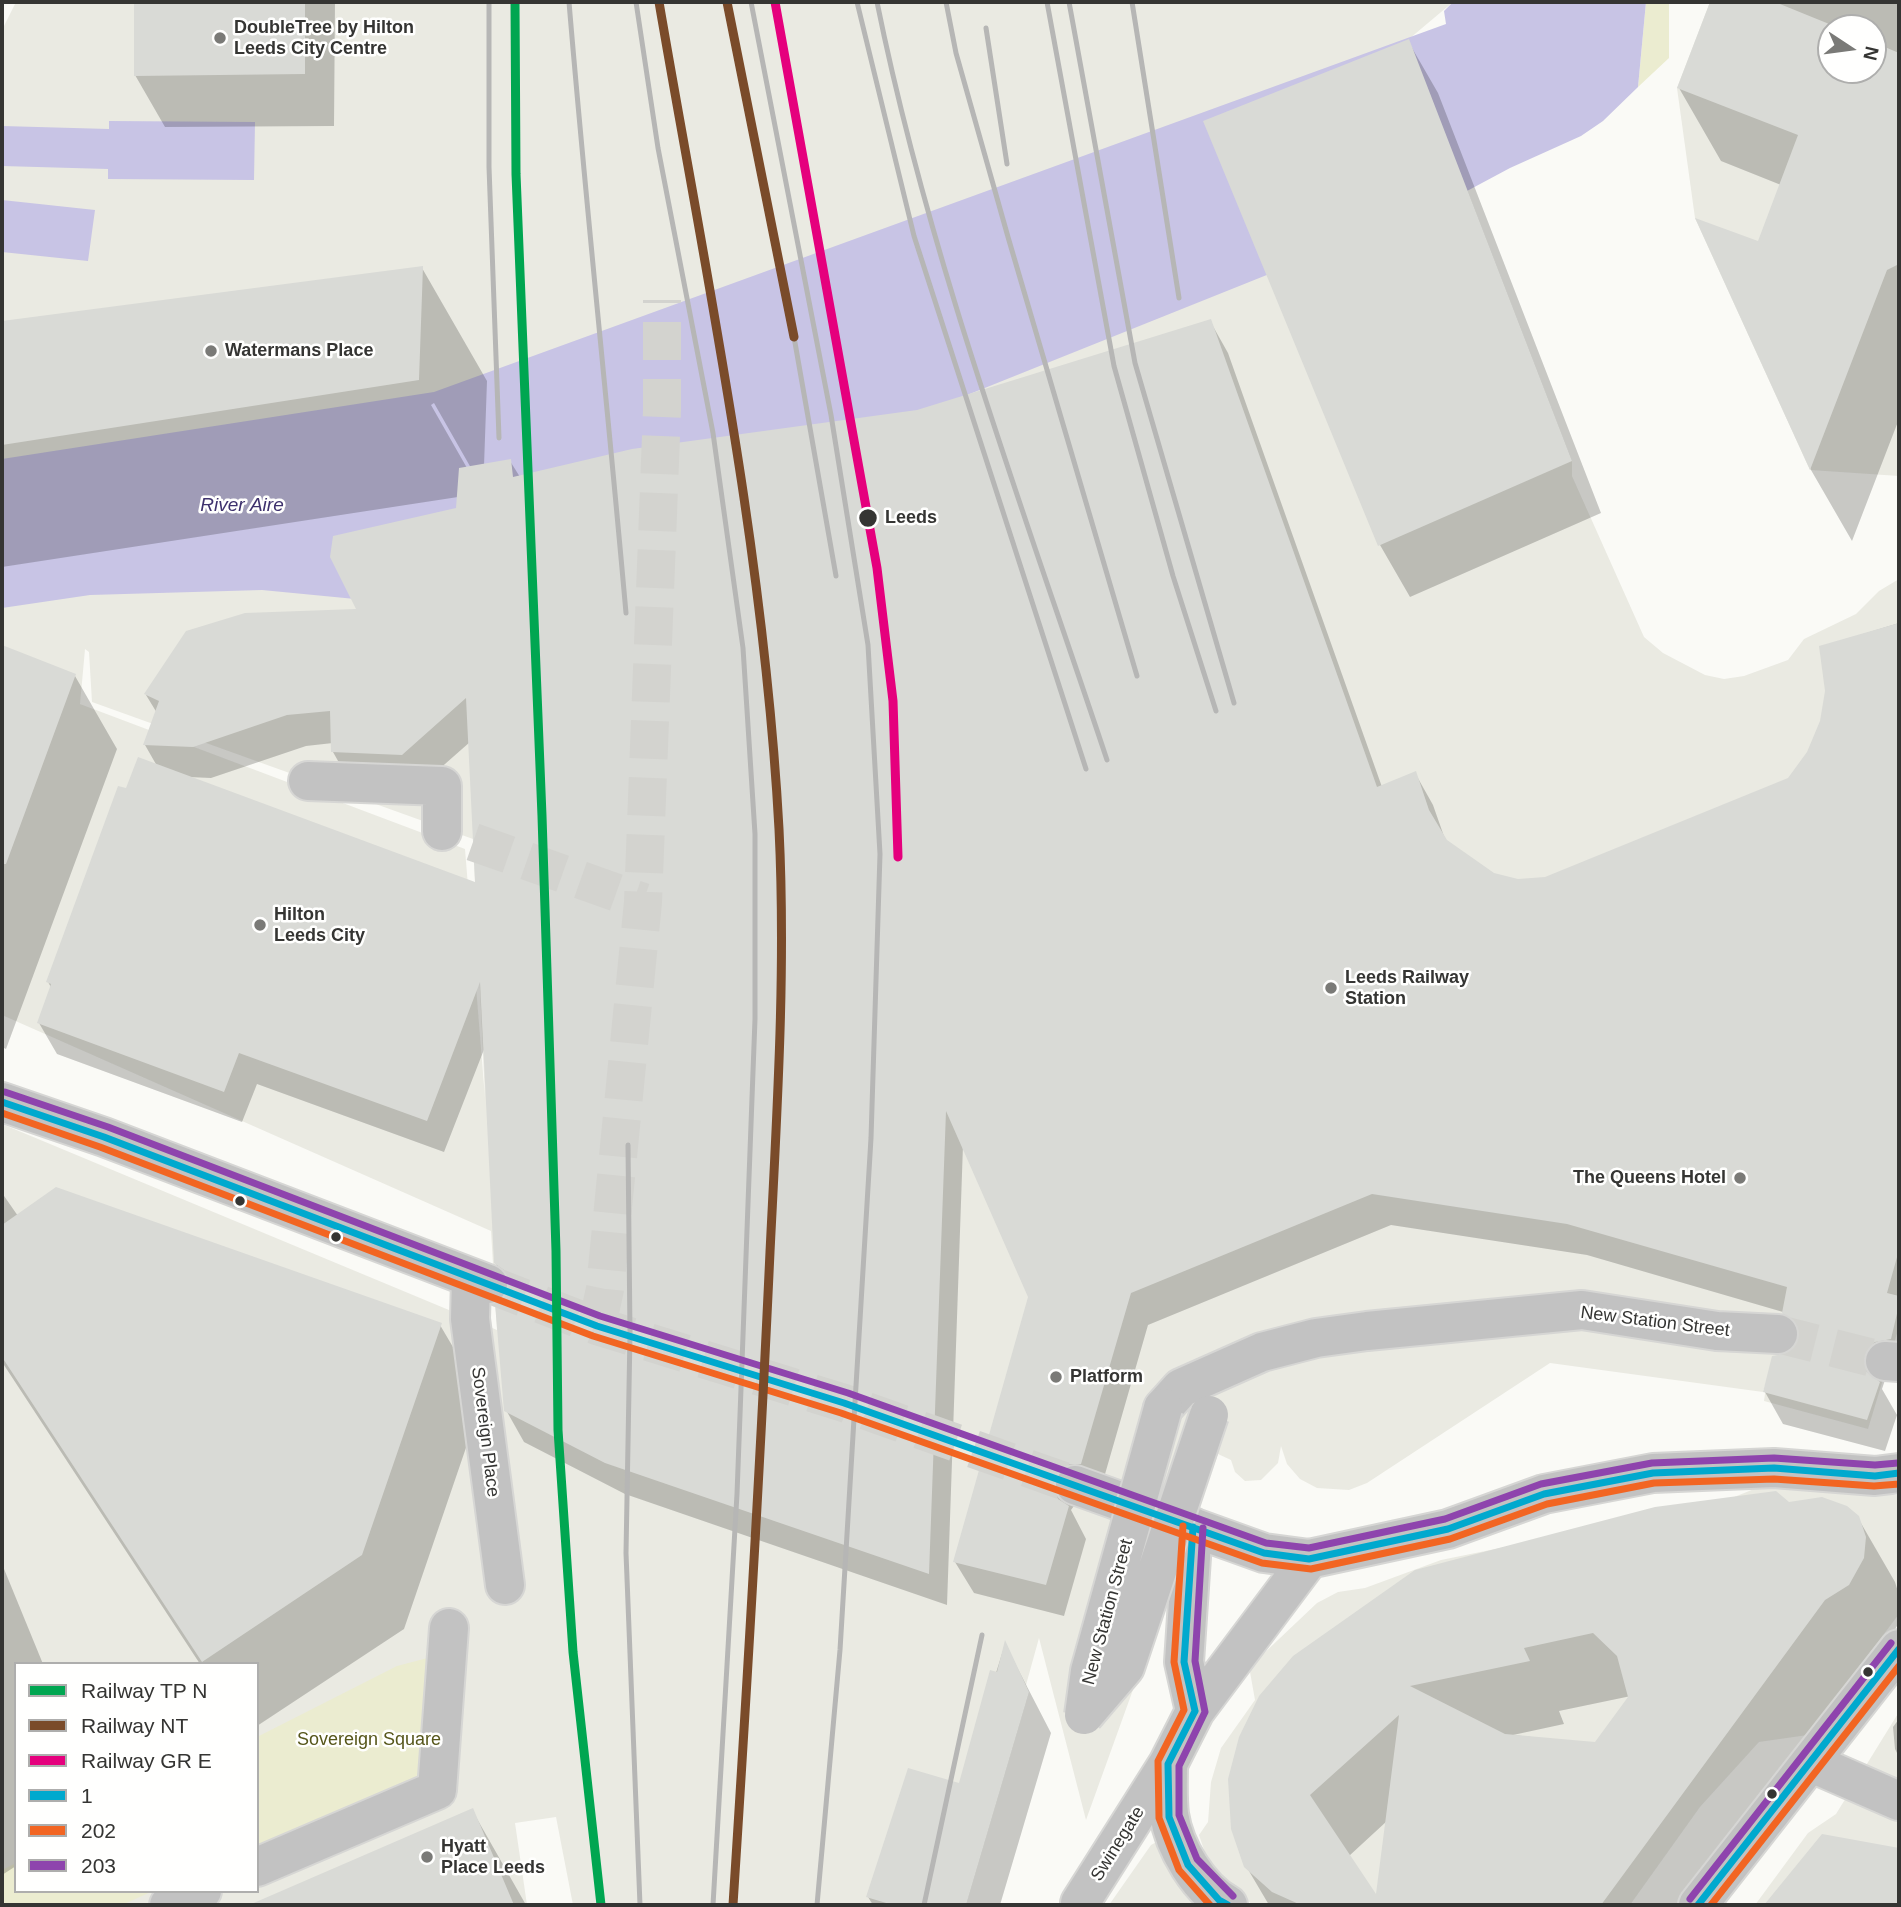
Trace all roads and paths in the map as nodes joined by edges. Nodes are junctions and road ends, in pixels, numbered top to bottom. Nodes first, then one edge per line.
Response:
1 (309, 781) dead end
2 (442, 831) dead end
3 (2, 1102) edge
4 (1778, 1334) tunnel mouth
5 (1203, 1376) junction
6 (1899, 1473) edge
7 (1075, 1485) tunnel mouth
8 (1193, 1527) junction
9 (1309, 1559) junction
10 (505, 1585) dead end
11 (449, 1628) dead end
12 (1899, 1649) edge
13 (1195, 1711) junction
14 (1812, 1763) junction
15 (1168, 1764) junction
16 (1899, 1801) edge
17 (259, 1866) edge
18 (197, 1893) edge
19 (1080, 1903) dead end
20 (169, 1905) edge
21 (1228, 1905) edge
22 (1698, 1905) edge

1 - 2 street
3 - 10 street, Sovereign Place
4 - 5 street, New Station Street
5 - 5 street, New Station Street, bridge
6 - 9 street
7 - 8 street
8 - 9 street
8 - 13 street
9 - 13 street, Swinegate
11 - 17 street
12 - 14 street
13 - 15 street, Swinegate
14 - 16 street
14 - 22 street
15 - 19 street, Swinegate
15 - 21 street
18 - 20 street

